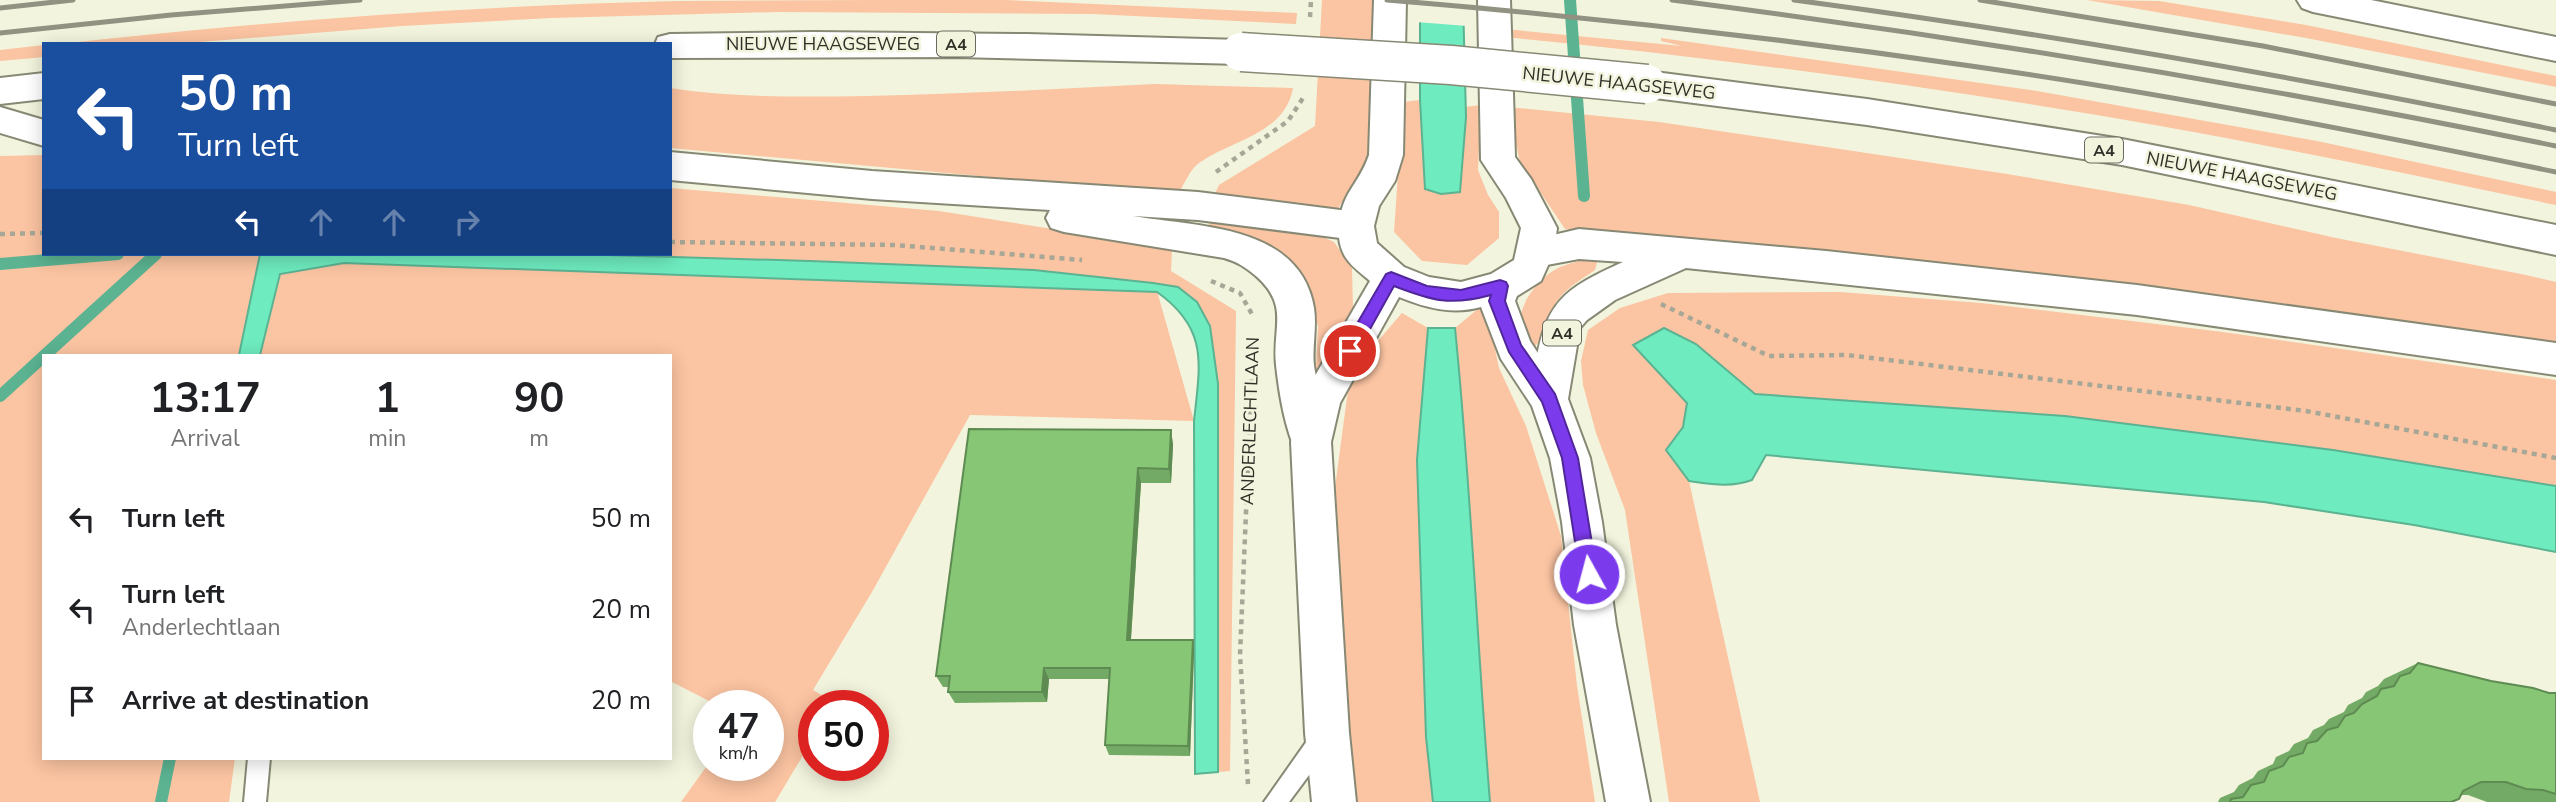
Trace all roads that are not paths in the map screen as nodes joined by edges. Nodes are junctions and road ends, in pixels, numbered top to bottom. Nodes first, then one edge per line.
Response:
1 (1390, 0) edge
2 (1494, 0) edge
3 (2313, 0) edge
4 (672, 46) edge
5 (2556, 49) edge
6 (42, 86) edge
7 (0, 91) edge
8 (0, 120) edge
9 (42, 132) edge
10 (672, 166) edge
11 (1194, 222) junction
12 (1356, 226) junction
13 (2556, 240) edge
14 (1536, 252) junction
15 (1684, 253) junction
16 (1391, 278) junction
17 (1500, 286) junction
18 (2556, 359) edge
19 (1549, 399) junction
20 (1311, 442) junction
21 (1327, 733) junction
22 (259, 760) edge
23 (1626, 798) edge
24 (255, 802) edge
25 (1275, 802) edge
26 (1334, 802) edge

1 - 12 main road
2 - 14 main road
3 - 5 main road
4 - 13 main road, NIEUWE HAAGSEWEG / A4, bridge
6 - 7 main road
8 - 9 main road
10 - 11 main road
11 - 12 main road
11 - 20 main road
12 - 16 main road
14 - 15 main road
14 - 17 main road
15 - 18 main road
15 - 19 main road, A4
16 - 17 main road
16 - 20 main road
17 - 19 main road
19 - 23 main road
20 - 21 main road
21 - 25 lane
21 - 26 main road
22 - 24 lane

